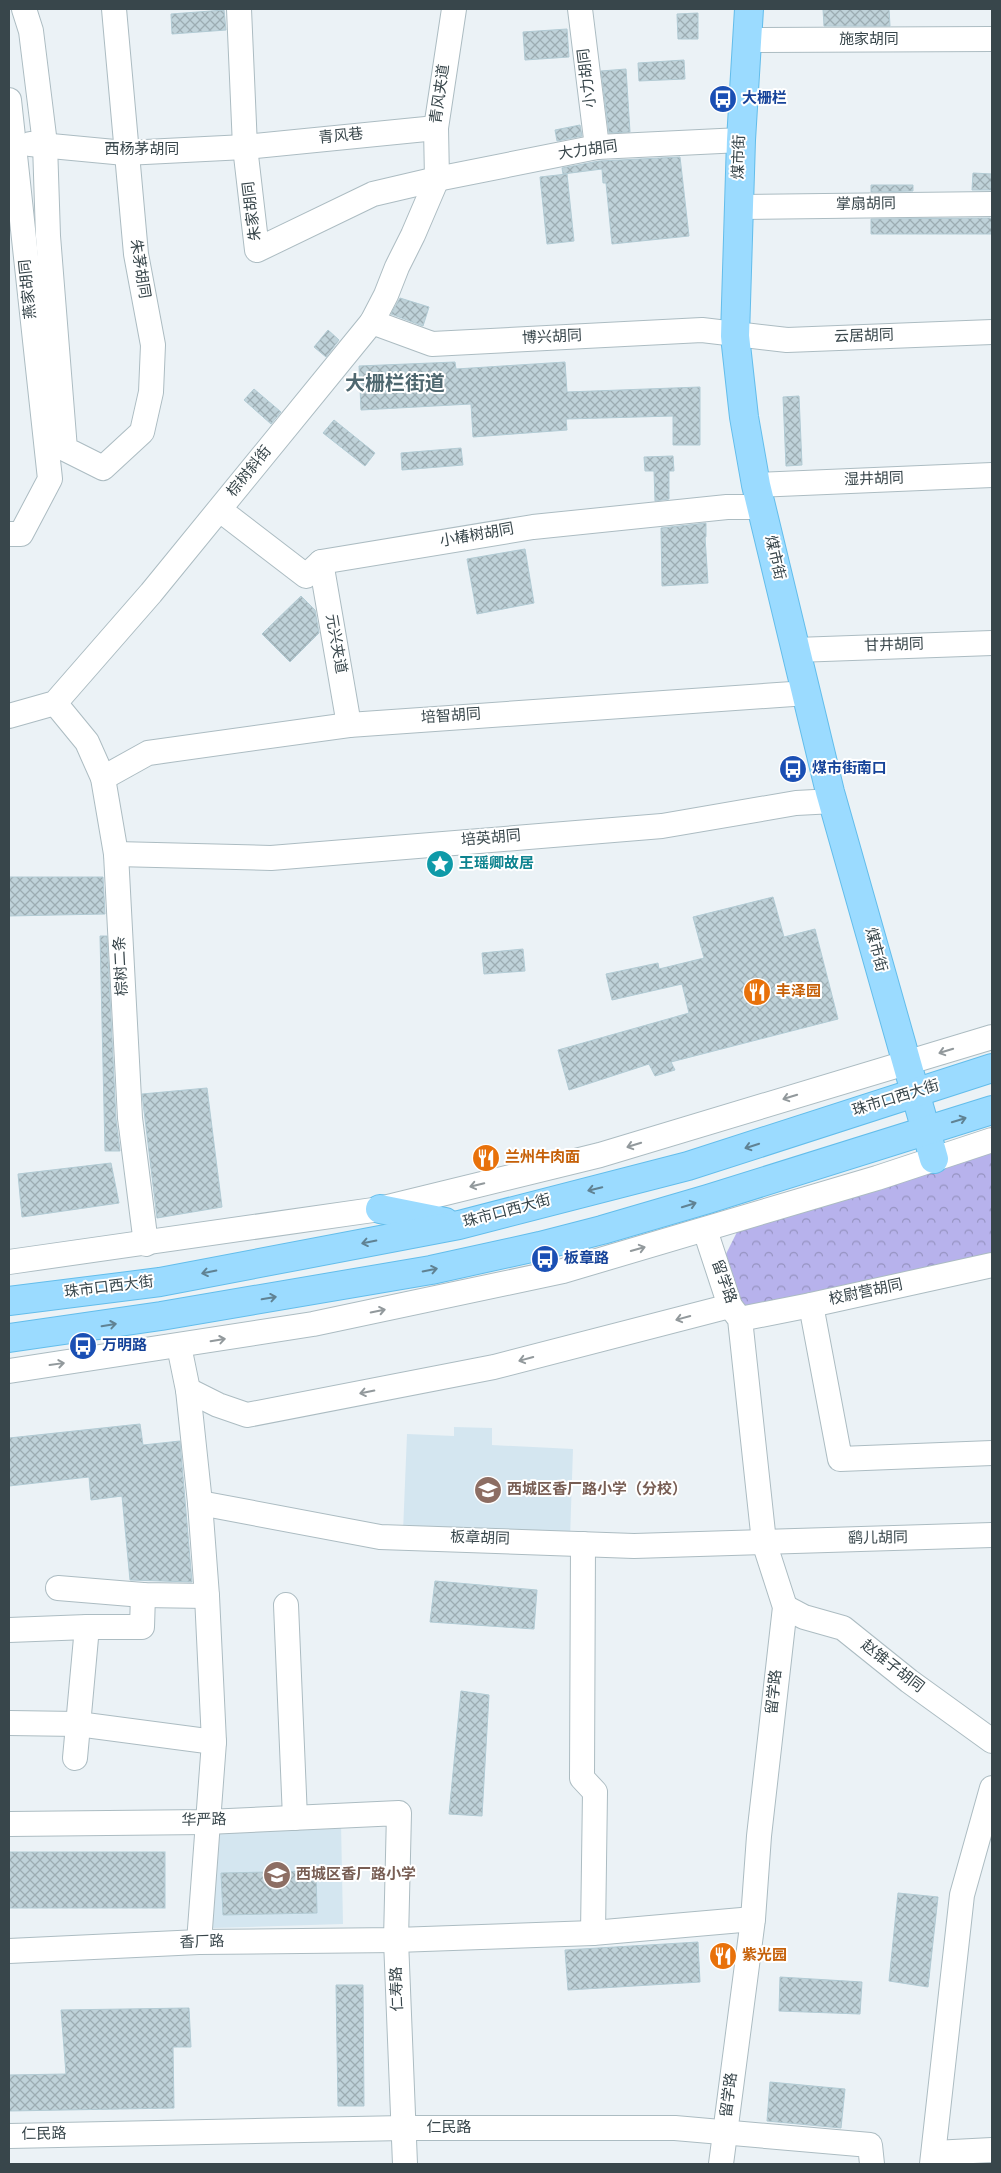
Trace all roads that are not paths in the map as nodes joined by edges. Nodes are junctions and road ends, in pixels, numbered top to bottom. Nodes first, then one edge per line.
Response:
1 (24, 9) edge
2 (114, 9) edge
3 (239, 9) edge
4 (454, 9) edge
5 (580, 9) edge
6 (749, 9) edge
7 (992, 39) edge
8 (747, 40) junction
9 (9, 100) edge
10 (436, 128) junction
11 (741, 140) junction
12 (11, 143) edge
13 (45, 144) junction
14 (245, 147) junction
15 (597, 147) junction
16 (125, 153) junction
17 (437, 179) junction
18 (992, 204) edge
19 (739, 207) junction
20 (372, 322) junction
21 (992, 332) edge
22 (736, 336) junction
23 (992, 475) edge
24 (759, 496) junction
25 (220, 510) junction
26 (9, 534) edge
27 (321, 562) junction
28 (992, 643) edge
29 (796, 650) junction
30 (808, 693) junction
31 (55, 703) junction
32 (9, 716) edge
33 (349, 725) junction
34 (103, 778) junction
35 (834, 801) junction
36 (116, 854) junction
37 (992, 1037) edge
38 (907, 1062) junction
39 (992, 1068) edge
40 (915, 1094) junction
41 (992, 1110) edge
42 (926, 1131) junction
43 (992, 1140) edge
44 (934, 1158) junction
45 (380, 1209) junction
46 (459, 1225) junction
47 (705, 1230) junction
48 (146, 1244) junction
49 (9, 1259) edge
50 (992, 1266) edge
51 (9, 1300) edge
52 (811, 1305) junction
53 (735, 1312) junction
54 (9, 1338) edge
55 (179, 1346) junction
56 (9, 1371) edge
57 (188, 1390) junction
58 (992, 1453) edge
59 (200, 1503) junction
60 (992, 1535) edge
61 (764, 1542) junction
62 (583, 1544) junction
63 (58, 1588) dead end
64 (143, 1595) junction
65 (207, 1596) junction
66 (286, 1605) dead end
67 (785, 1607) junction
68 (87, 1627) junction
69 (9, 1630) edge
70 (9, 1723) edge
71 (78, 1724) junction
72 (992, 1741) edge
73 (214, 1742) junction
74 (75, 1758) dead end
75 (992, 1788) edge
76 (399, 1813) joint
77 (295, 1818) junction
78 (207, 1822) junction
79 (9, 1824) edge
80 (753, 1919) junction
81 (593, 1933) junction
82 (396, 1940) junction
83 (199, 1942) junction
84 (9, 1951) edge
85 (404, 2128) junction
86 (725, 2133) junction
87 (9, 2136) edge
88 (992, 2150) edge
89 (933, 2158) edge
90 (405, 2164) edge
91 (721, 2164) edge
92 (872, 2164) edge

1 - 13 street
2 - 16 street, 朱茅胡同
3 - 14 street, 朱家胡同
4 - 10 street, 青风夹道
5 - 15 street, 小力胡同
6 - 8 main road, 煤市街
7 - 8 street, 施家胡同
8 - 11 main road, 煤市街
9 - 12 street, 燕家胡同
10 - 14 street, 青风巷
10 - 17 street, 青风夹道
11 - 15 street, 大力胡同
11 - 19 main road, 煤市街
12 - 13 street, 西杨茅胡同
12 - 26 street, 燕家胡同
13 - 16 street, 西杨茅胡同
13 - 16 street, 朱茅胡同
14 - 16 street, 西杨茅胡同
14 - 17 street, 朱家胡同
15 - 17 street, 大力胡同
17 - 20 street, 棕树斜街
18 - 19 street, 掌扇胡同
19 - 22 main road, 煤市街
20 - 22 street, 博兴胡同
20 - 25 street, 棕树斜街
21 - 22 street, 云居胡同
22 - 24 main road, 煤市街
23 - 24 street, 湿井胡同
24 - 27 street, 小椿树胡同
24 - 29 main road, 煤市街
25 - 27 street, 小椿树胡同
25 - 31 street, 棕树斜街
27 - 33 street, 元兴夹道
28 - 29 street, 甘井胡同
29 - 30 main road, 煤市街
30 - 33 street, 培智胡同
30 - 35 main road, 煤市街
31 - 32 street
31 - 34 street, 棕树二条
33 - 34 street, 培智胡同
34 - 36 street, 棕树二条
35 - 36 street, 培英胡同
35 - 38 main road, 煤市街
36 - 48 street, 棕树二条
37 -> 38 street
38 - 40 main road, 煤市街
38 -> 45 street
39 - 40 main road, 珠市口西大街
40 - 42 main road, 煤市街
40 -> 46 main road, 珠市口西大街
42 -> 41 main road
42 - 44 main road, 煤市街
54 -> 42 main road
43 - 44 street
44 - 47 street
45 - 46 main road
45 - 48 street
46 -> 51 main road, 珠市口西大街
47 - 53 street, 留学路
55 -> 47 street
48 - 49 street
50 - 52 street, 校尉营胡同
52 - 53 street, 校尉营胡同
52 - 58 street
53 -> 57 street, 校尉营胡同
53 - 61 street, 留学路
56 -> 55 street
55 - 57 street
57 - 59 street
59 - 62 street, 板章胡同
59 - 65 street
60 - 61 street, 鹞儿胡同
61 - 62 street, 板章胡同
61 - 67 street, 留学路
62 - 81 street
63 - 64 street
64 - 65 street
64 - 68 street
65 - 73 street
66 - 77 street
67 - 72 street, 赵锥子胡同
67 - 80 street, 留学路
68 - 69 street
68 - 71 street
70 - 71 street
71 - 73 street
71 - 74 street
73 - 78 street
75 - 89 street
76 - 77 street, 华严路
76 - 82 street, 仁寿路
77 - 78 street, 华严路
78 - 79 street, 华严路
78 - 83 street
80 - 81 street, 香厂路
80 - 86 street, 留学路
81 - 82 street, 香厂路
82 - 83 street, 香厂路
82 - 85 street, 仁寿路
83 - 84 street, 香厂路
85 - 86 street, 仁民路
85 - 87 street, 仁民路
85 - 90 street, 仁寿路
86 - 91 street, 留学路
86 - 92 street, 仁民路
88 - 89 street

